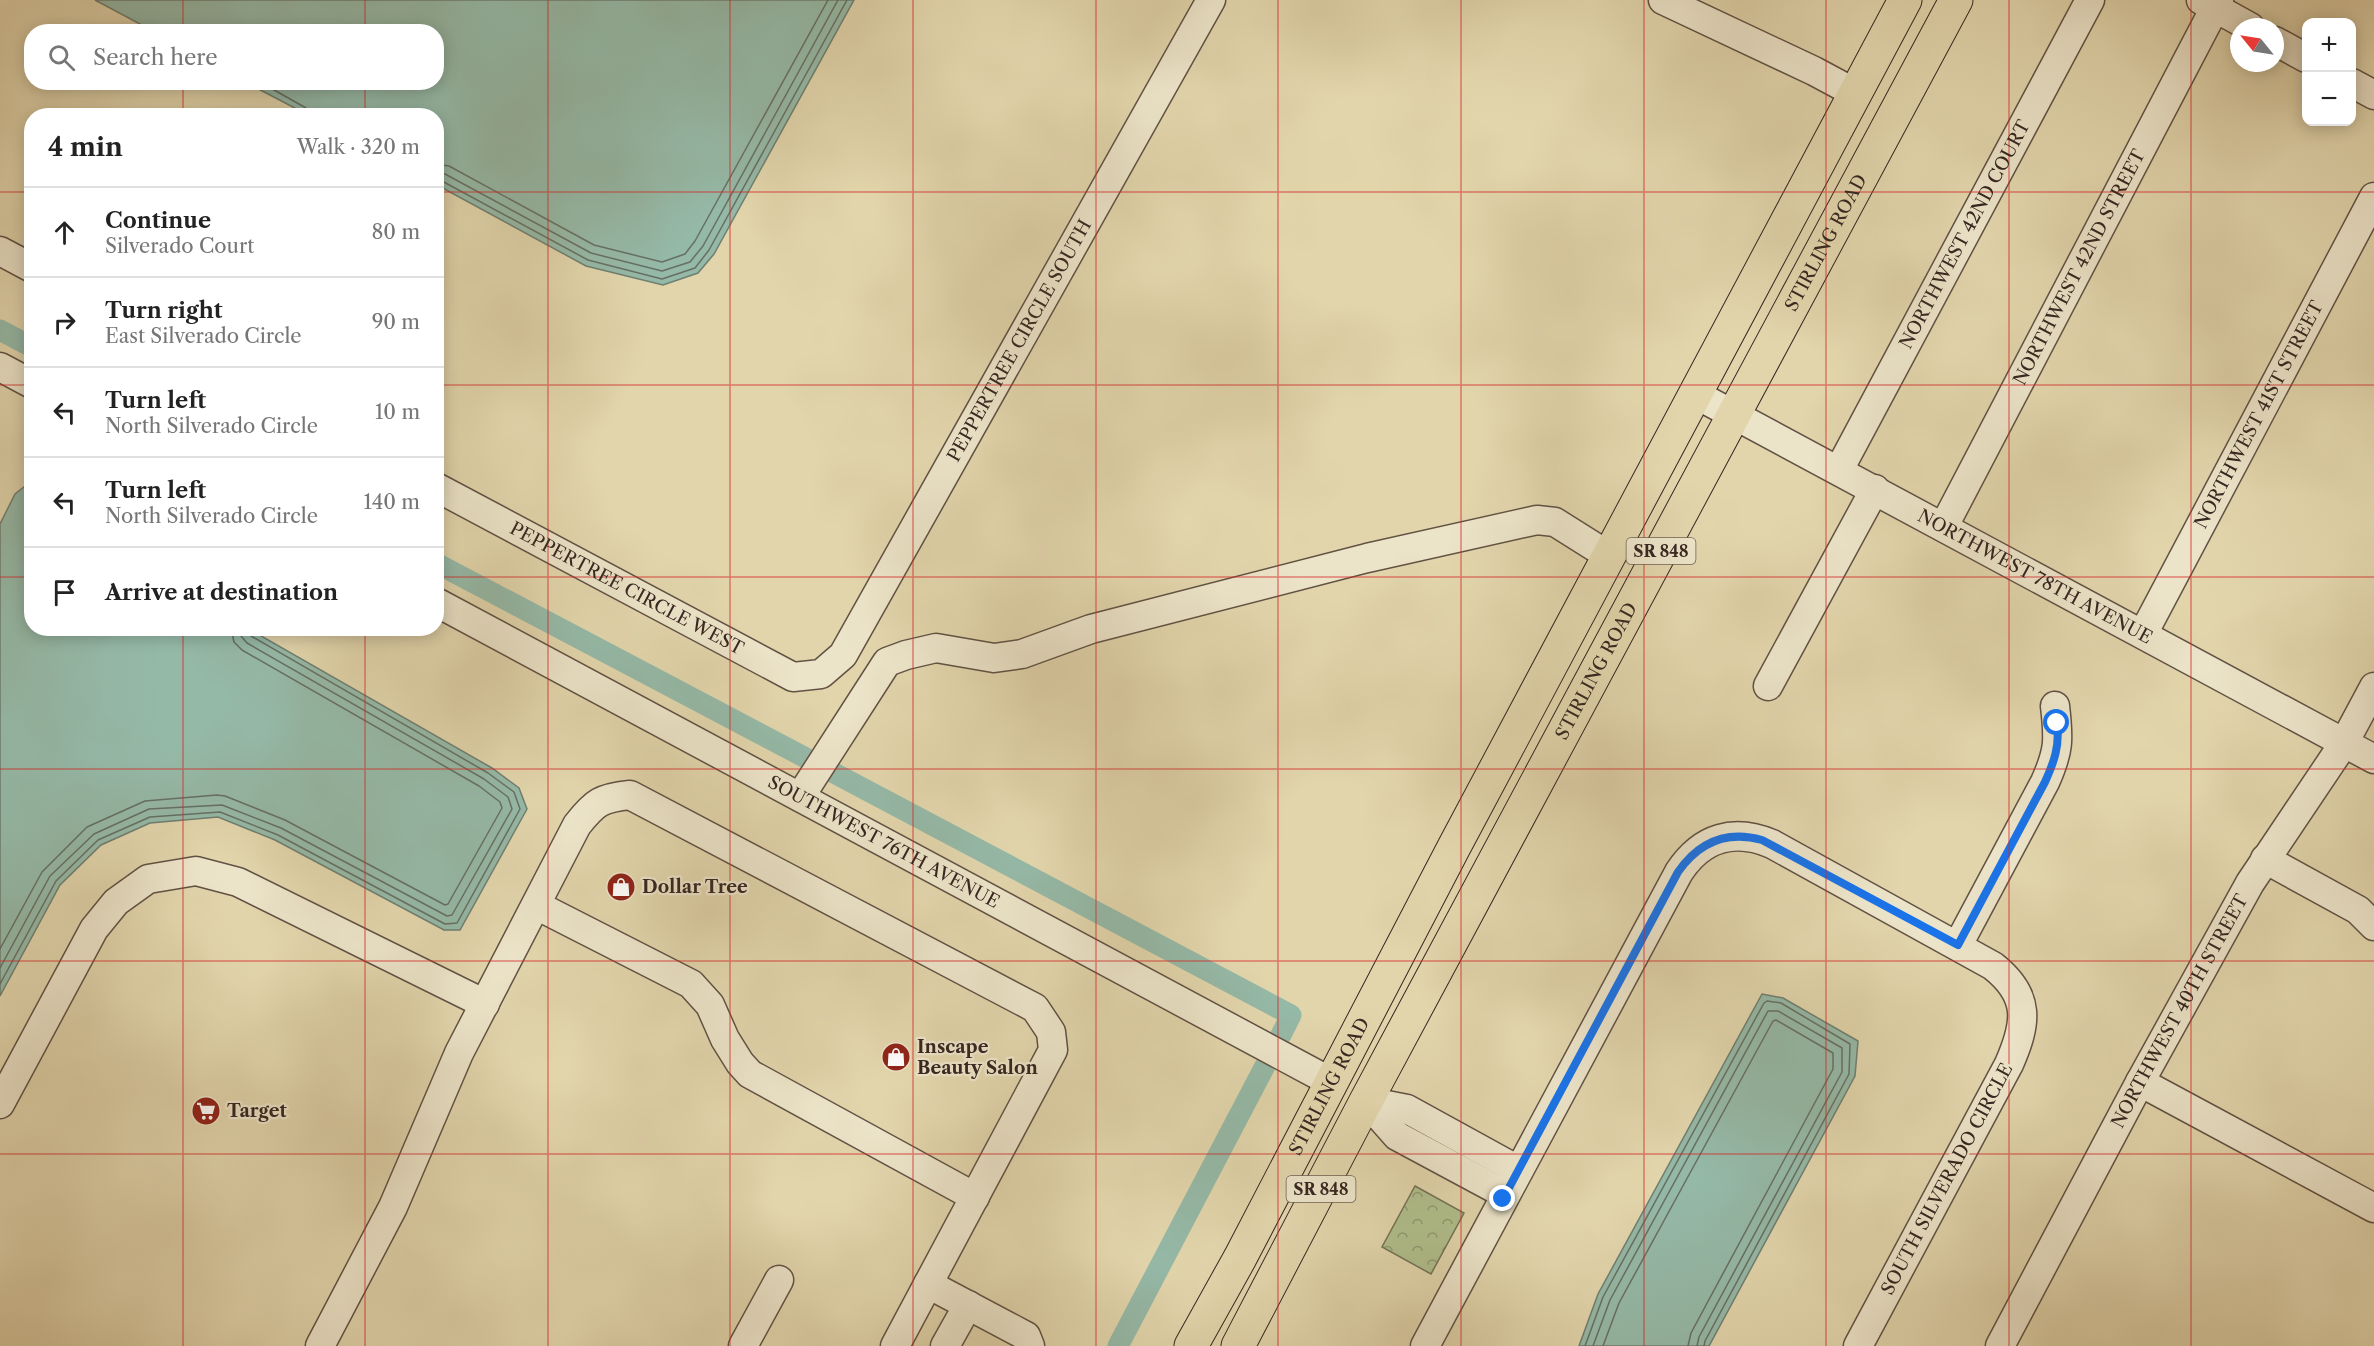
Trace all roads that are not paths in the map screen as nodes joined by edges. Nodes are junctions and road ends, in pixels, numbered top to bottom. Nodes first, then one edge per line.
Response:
1 (1211, 0) edge
2 (1663, 0) edge
3 (1905, 0) edge
4 (1956, 0) edge
5 (2090, 0) edge
6 (2212, 3) edge
7 (2236, 18) edge
8 (2284, 46) edge
9 (2302, 55) edge
10 (2356, 84) edge
11 (1855, 93) junction
12 (2374, 95) edge
13 (2374, 197) edge
14 (0, 251) edge
15 (24, 264) edge
16 (0, 367) edge
17 (24, 380) edge
18 (1695, 394) junction
19 (1734, 416) junction
20 (1839, 470) junction
21 (1875, 489) junction
22 (444, 491) edge
23 (1944, 526) junction
24 (1609, 556) junction
25 (444, 606) edge
26 (2143, 634) junction
27 (821, 674) joint
28 (1768, 686) dead end
29 (2374, 687) edge
30 (2055, 706) dead end
31 (2344, 743) junction
32 (2374, 759) edge
33 (800, 797) junction
34 (2265, 859) junction
35 (536, 905) junction
36 (2374, 926) edge
37 (1958, 945) junction
38 (485, 1004) junction
39 (1356, 1034) junction
40 (1331, 1082) junction
41 (2140, 1082) junction
42 (1366, 1101) junction
43 (0, 1104) edge
44 (1512, 1182) junction
45 (975, 1197) junction
46 (2374, 1208) edge
47 (778, 1280) dead end
48 (928, 1284) junction
49 (968, 1305) junction
50 (1028, 1341) edge
51 (320, 1346) edge
52 (743, 1346) edge
53 (895, 1346) edge
54 (945, 1346) edge
55 (1191, 1346) edge
56 (1238, 1346) edge
57 (1425, 1346) edge
58 (1858, 1346) edge
59 (2000, 1346) edge

1 - 27 street, PEPPERTREE CIRCLE SOUTH
2 - 11 street
3 - 11 main road, STIRLING ROAD / SR 848
4 - 19 main road, STIRLING ROAD / SR 848
5 - 20 street, NORTHWEST 42ND COURT
6 - 7 street
6 - 23 street, NORTHWEST 42ND STREET
8 - 9 street
10 - 12 street
11 - 18 main road, STIRLING ROAD / SR 848
13 - 26 street, NORTHWEST 41ST STREET
14 - 15 street
16 - 17 street
18 - 19 street, NORTHWEST 78TH AVENUE
18 - 24 main road, STIRLING ROAD / SR 848
19 - 20 street, NORTHWEST 78TH AVENUE
19 - 42 main road, STIRLING ROAD / SR 848
20 - 21 street, NORTHWEST 78TH AVENUE
21 - 23 street, NORTHWEST 78TH AVENUE
21 - 28 street
22 - 27 street, PEPPERTREE CIRCLE WEST
23 - 26 street, NORTHWEST 78TH AVENUE
24 - 33 street
24 - 39 main road, STIRLING ROAD / SR 848
25 - 33 street, SOUTHWEST 76TH AVENUE
26 - 31 street, NORTHWEST 78TH AVENUE
29 - 31 street, NORTHWEST 40TH STREET
30 - 37 street
31 - 32 street, NORTHWEST 78TH AVENUE
31 - 34 street, NORTHWEST 40TH STREET
33 - 40 street, SOUTHWEST 76TH AVENUE
34 - 36 street
34 - 41 street, NORTHWEST 40TH STREET
35 - 38 street
35 - 45 street
35 - 45 street
37 - 44 street
37 - 58 street, SOUTH SILVERADO CIRCLE
38 - 43 street
38 - 51 street
39 - 40 main road, STIRLING ROAD / SR 848
39 - 42 main road
40 - 55 main road, STIRLING ROAD / SR 848
41 - 46 street
41 - 59 street, NORTHWEST 40TH STREET
42 - 44 street
42 - 56 main road, STIRLING ROAD / SR 848
44 - 57 street
45 - 48 street
47 - 52 street
48 - 49 street
48 - 53 street
49 - 50 street
49 - 54 street

